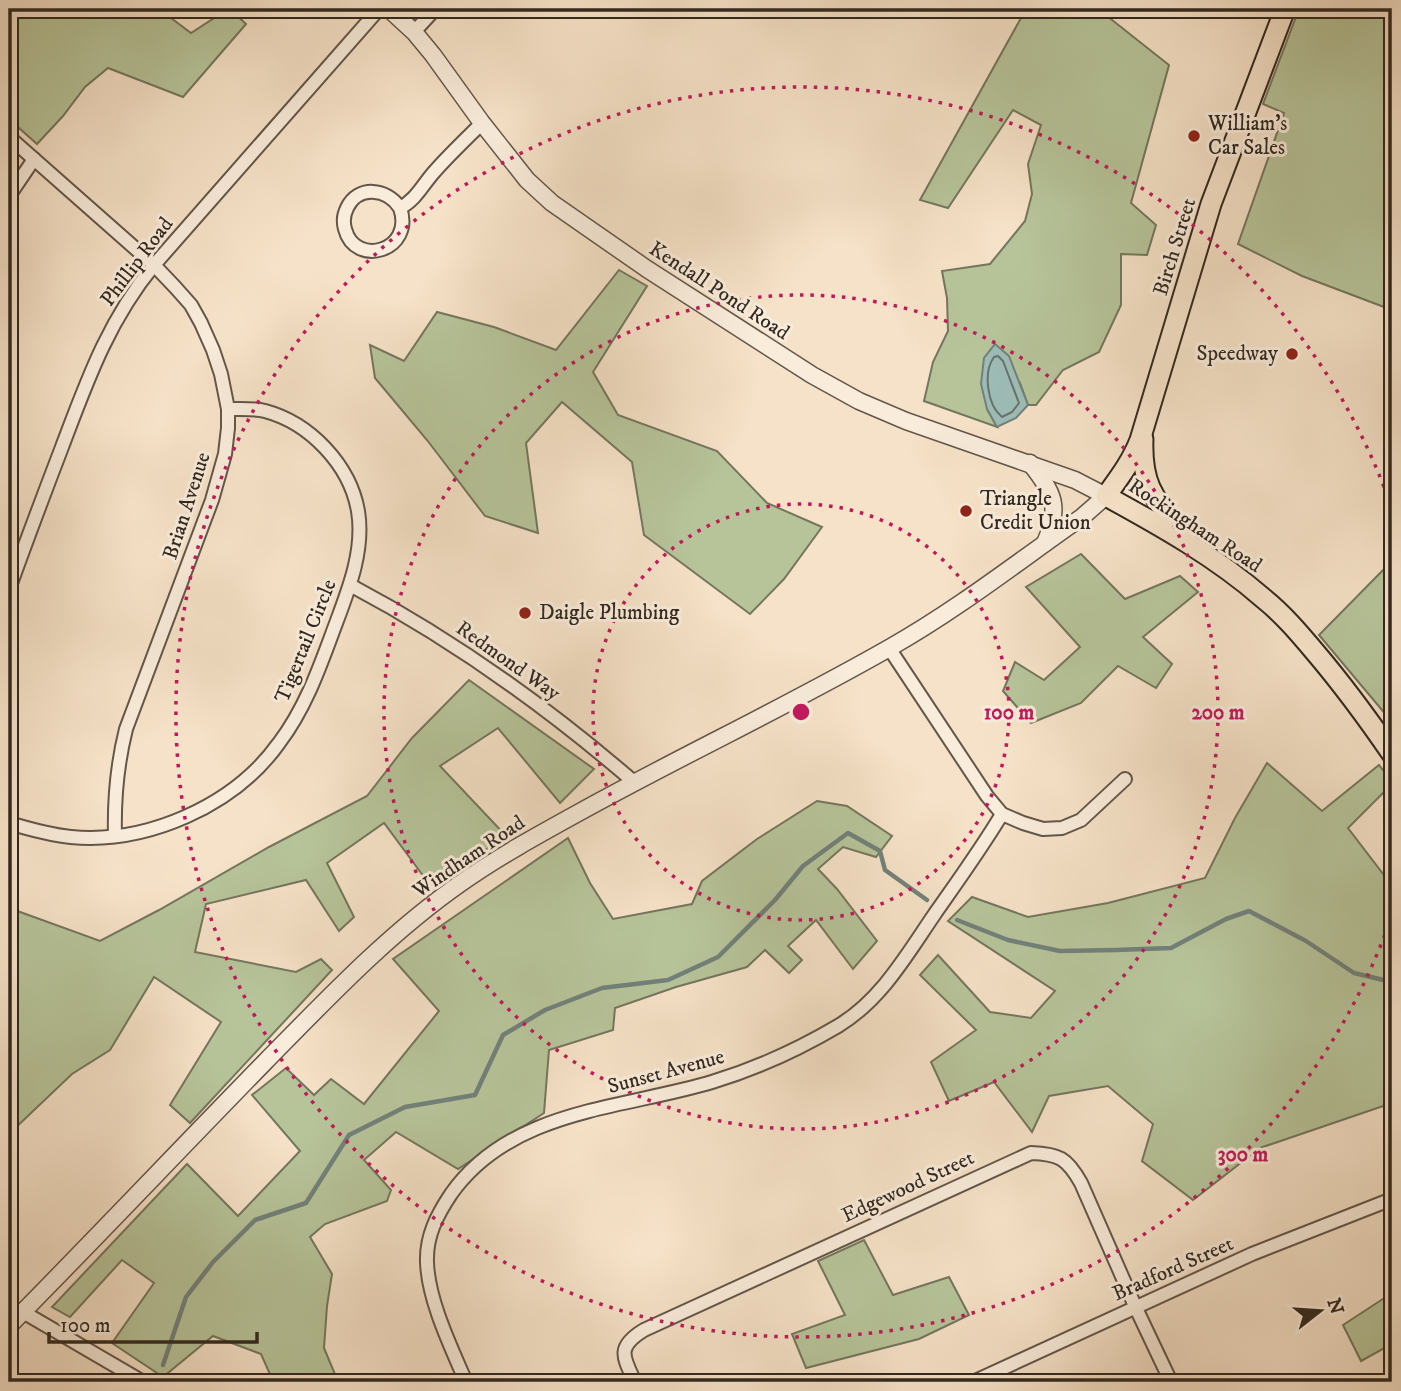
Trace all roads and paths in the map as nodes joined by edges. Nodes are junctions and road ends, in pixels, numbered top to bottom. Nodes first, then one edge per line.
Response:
1 (379, 9) edge
2 (389, 9) edge
3 (435, 9) edge
4 (1285, 9) edge
5 (414, 33) junction
6 (482, 123) junction
7 (9, 137) edge
8 (34, 159) junction
9 (9, 196) edge
10 (400, 208) junction
11 (154, 265) junction
12 (228, 409) junction
13 (1144, 427) junction
14 (1030, 463) junction
15 (1106, 496) junction
16 (1045, 543) junction
17 (1195, 547) junction
18 (350, 584) junction
19 (9, 589) edge
20 (889, 648) junction
21 (1392, 754) edge
22 (1125, 779) dead end
23 (634, 782) junction
24 (1002, 814) junction
25 (9, 823) edge
26 (115, 836) junction
27 (1392, 1199) edge
28 (1135, 1306) junction
29 (23, 1312) junction
30 (9, 1326) edge
31 (143, 1382) edge
32 (466, 1382) edge
33 (635, 1382) edge
34 (973, 1382) edge
35 (1171, 1382) edge

1 - 11 street, Phillip Road
2 - 5 street, Kendall Pond Road
3 - 5 street
4 - 13 main road, Birch Street
5 - 6 street, Kendall Pond Road
6 - 10 street
6 - 14 street, Kendall Pond Road
7 - 8 street, Brian Avenue
8 - 9 street
8 - 11 street, Brian Avenue
10 - 10 street
11 - 12 street, Brian Avenue
11 - 19 street, Phillip Road
12 - 18 street, Tigertail Circle
12 - 26 street, Brian Avenue
13 - 15 main road, Birch Street
13 - 17 main road
14 - 15 street, Kendall Pond Road
14 - 16 street
15 - 16 street, Windham Road
15 - 17 main road, Rockingham Road
16 - 20 street, Windham Road
17 - 21 main road, Rockingham Road
18 - 23 street, Redmond Way
18 - 26 street, Tigertail Circle
20 - 23 street, Windham Road
20 - 24 street
22 - 24 street
23 - 29 street, Windham Road
24 - 32 street, Sunset Avenue
25 - 26 street, Tigertail Circle
27 - 28 street, Bradford Street
28 - 33 street, Edgewood Street
28 - 34 street, Bradford Street
28 - 35 street, Edgewood Street
29 - 30 street, Windham Road
29 - 31 street

